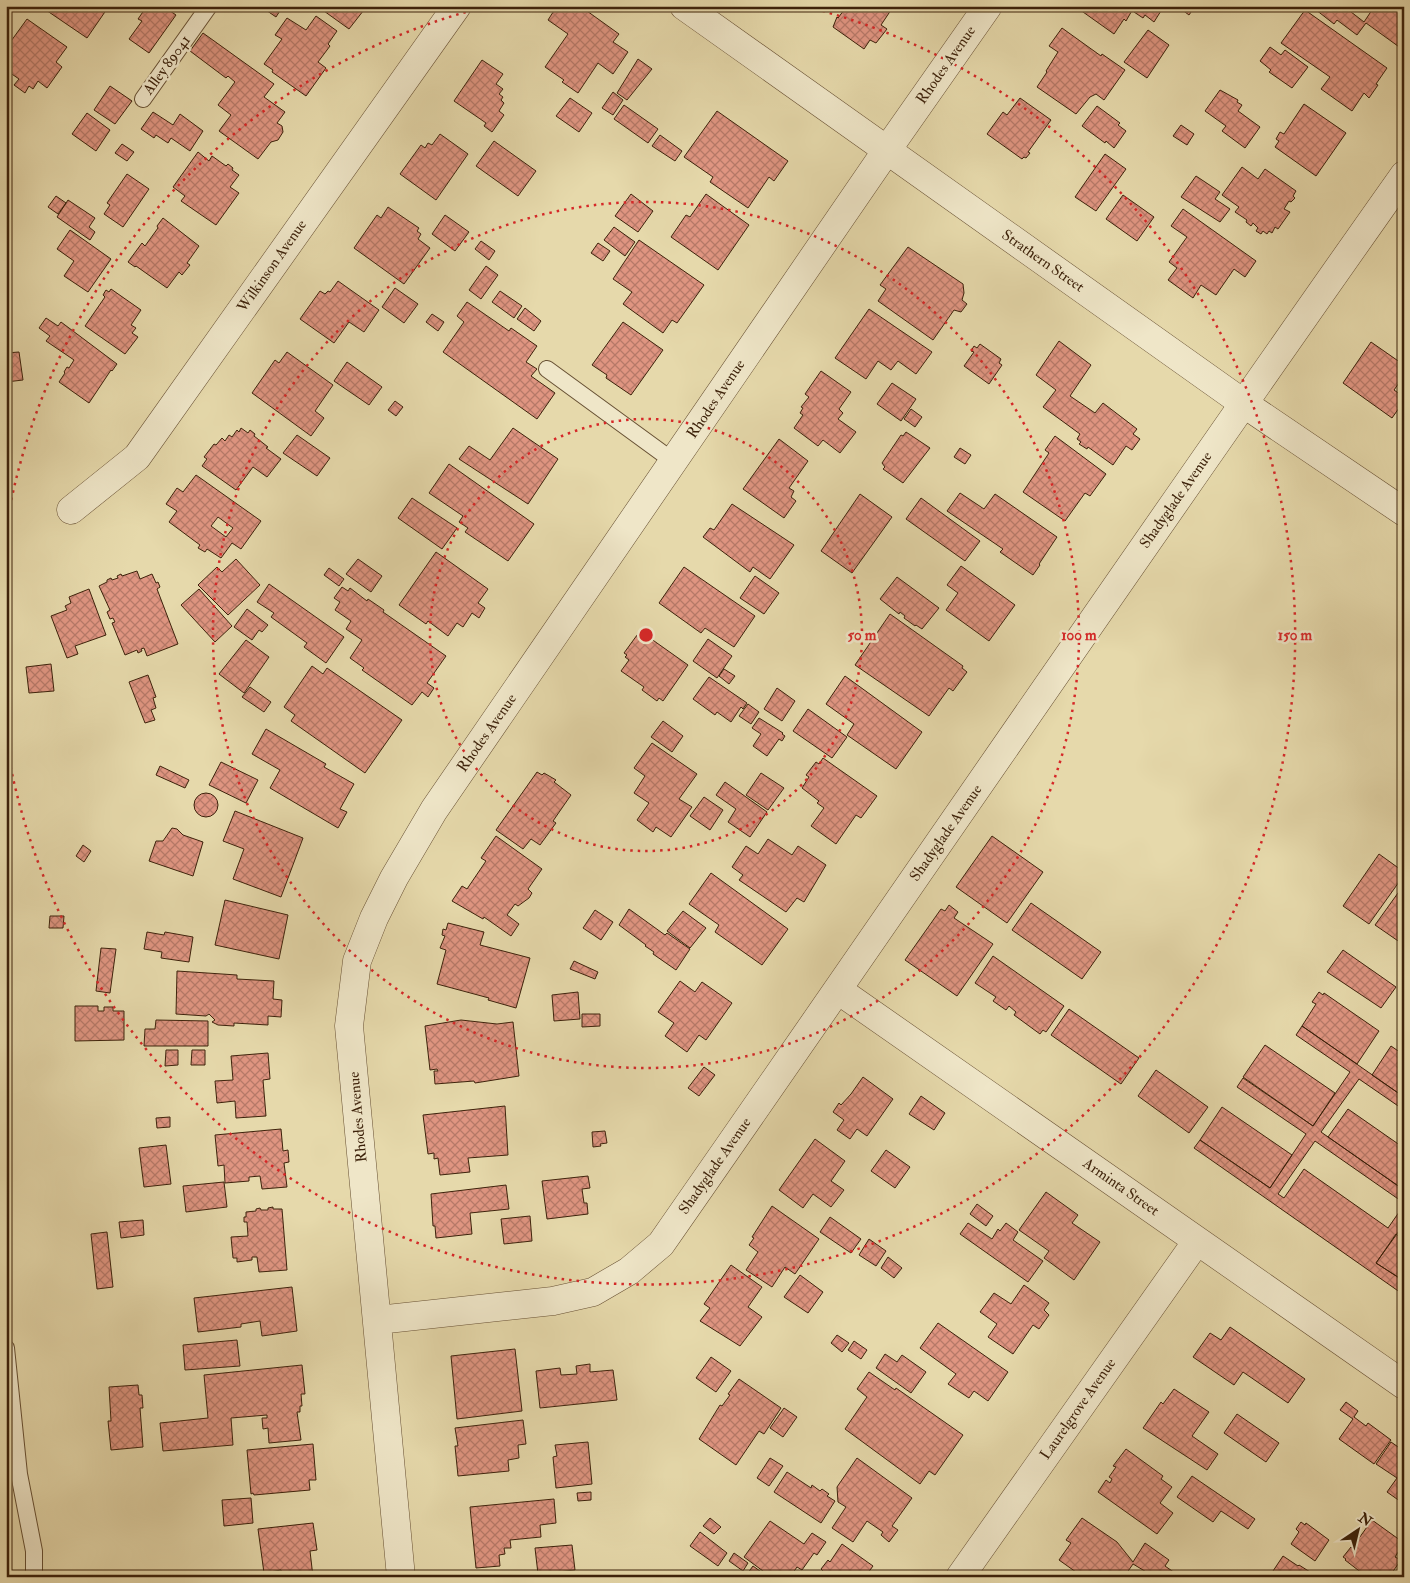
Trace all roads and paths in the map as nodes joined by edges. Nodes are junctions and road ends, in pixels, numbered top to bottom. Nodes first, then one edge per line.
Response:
1 (210, 6) edge
2 (457, 6) edge
3 (684, 6) edge
4 (988, 6) edge
5 (143, 100) dead end
6 (887, 150) junction
7 (1404, 176) edge
8 (547, 369) dead end
9 (1243, 403) junction
10 (674, 461) junction
11 (71, 510) dead end
12 (1404, 512) edge
13 (838, 990) junction
14 (1197, 1241) junction
15 (378, 1320) junction
16 (6, 1348) edge
17 (1404, 1384) edge
18 (34, 1577) edge
19 (401, 1577) edge
20 (960, 1577) edge

1 - 5 lane, Alley 89041
2 - 11 street, Wilkinson Avenue
3 - 6 street, Strathern Street
4 - 6 street, Rhodes Avenue
6 - 9 street, Strathern Street
6 - 10 street, Rhodes Avenue
7 - 9 street, Shadyglade Avenue
8 - 10 lane
9 - 12 street, Strathern Street
9 - 13 street, Shadyglade Avenue
10 - 15 street, Rhodes Avenue
13 - 14 street, Arminta Street
13 - 15 street, Shadyglade Avenue
14 - 17 street, Arminta Street
14 - 20 street, Laurelgrove Avenue
15 - 19 street, Rhodes Avenue
16 - 18 lane

